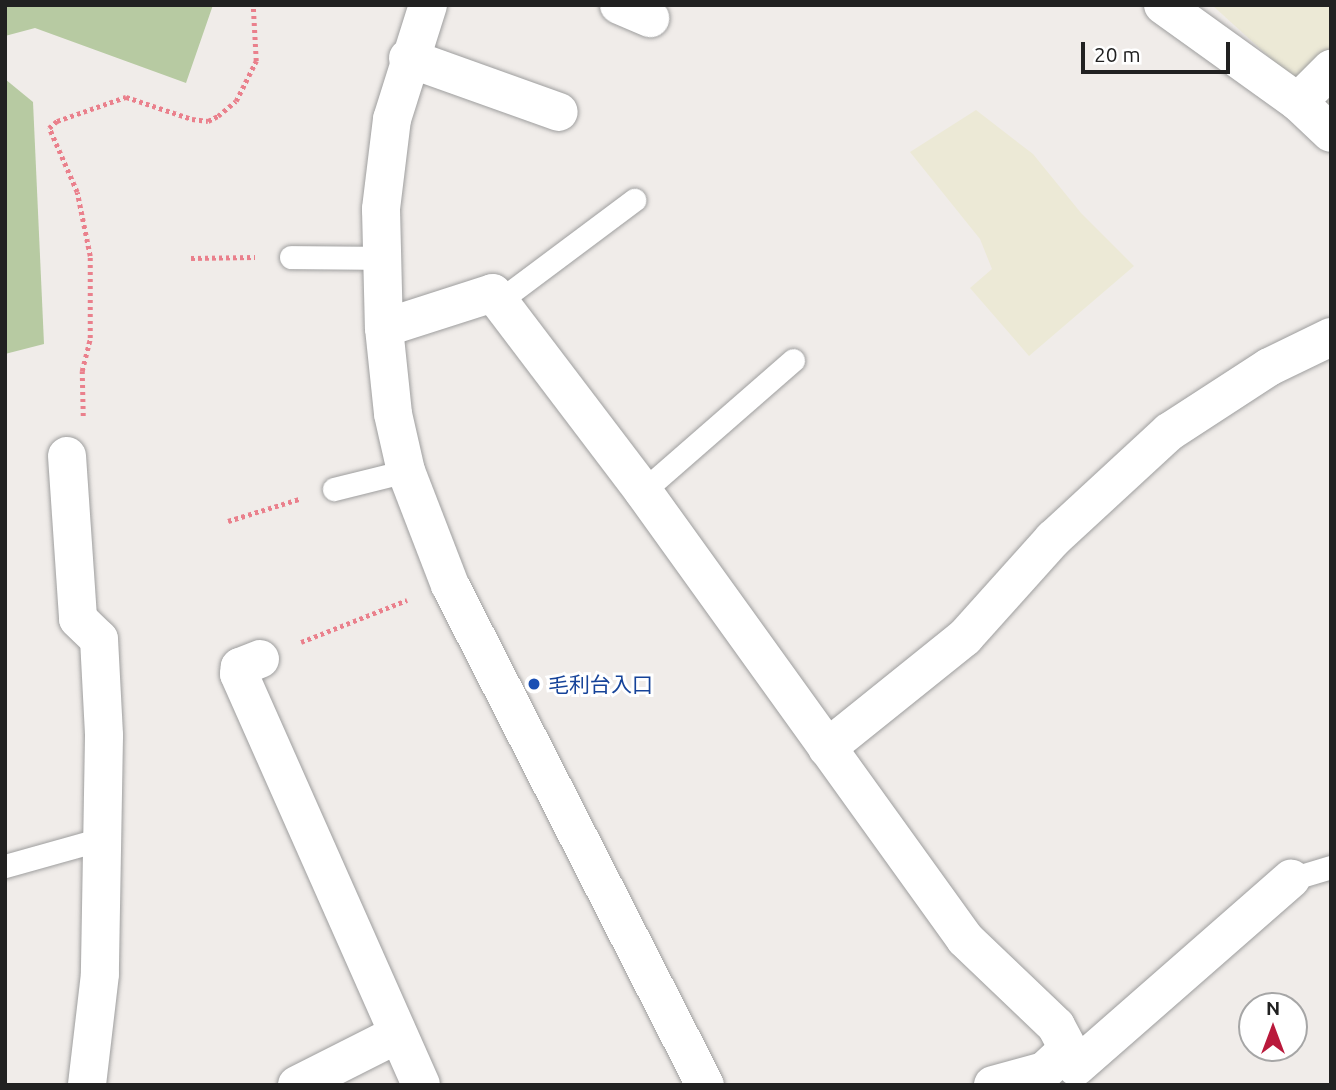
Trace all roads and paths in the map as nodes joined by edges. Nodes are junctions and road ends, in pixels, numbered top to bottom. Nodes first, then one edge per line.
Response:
1 (253, 5) edge
2 (428, 5) edge
3 (1163, 5) edge
4 (408, 58) junction
5 (1331, 69) edge
6 (1298, 102) junction
7 (559, 112) dead end
8 (1331, 133) edge
9 (634, 200) dead end
10 (291, 257) joint
11 (191, 258) dead end
12 (382, 258) junction
13 (499, 301) junction
14 (384, 328) junction
15 (1331, 337) edge
16 (793, 360) dead end
17 (67, 456) joint
18 (406, 471) junction
19 (334, 489) joint
20 (643, 491) junction
21 (228, 520) dead end
22 (414, 597) dead end
23 (260, 659) joint
24 (827, 748) junction
25 (105, 838) junction
26 (5, 866) edge
27 (1331, 867) edge
28 (1291, 878) joint
29 (396, 1035) junction
30 (1077, 1067) edge
31 (87, 1085) edge
32 (297, 1085) edge
33 (421, 1085) edge
34 (705, 1085) edge
35 (993, 1085) edge

1 - 17 path
2 - 4 street
3 - 6 street
4 - 7 street
4 - 12 street
5 - 6 street
6 - 8 street
9 - 13 lane
10 - 11 path
10 - 12 lane
12 - 14 street
13 - 14 street
13 - 20 street
14 - 18 street
15 - 24 street
16 - 20 lane
17 - 25 street
18 - 19 lane
18 - 34 street
19 - 21 path
20 - 24 street
22 - 23 path
23 - 29 street
24 - 30 street
25 - 26 lane
25 - 31 street
27 - 28 lane
28 - 30 street
29 - 32 street
29 - 33 street
30 - 35 street

